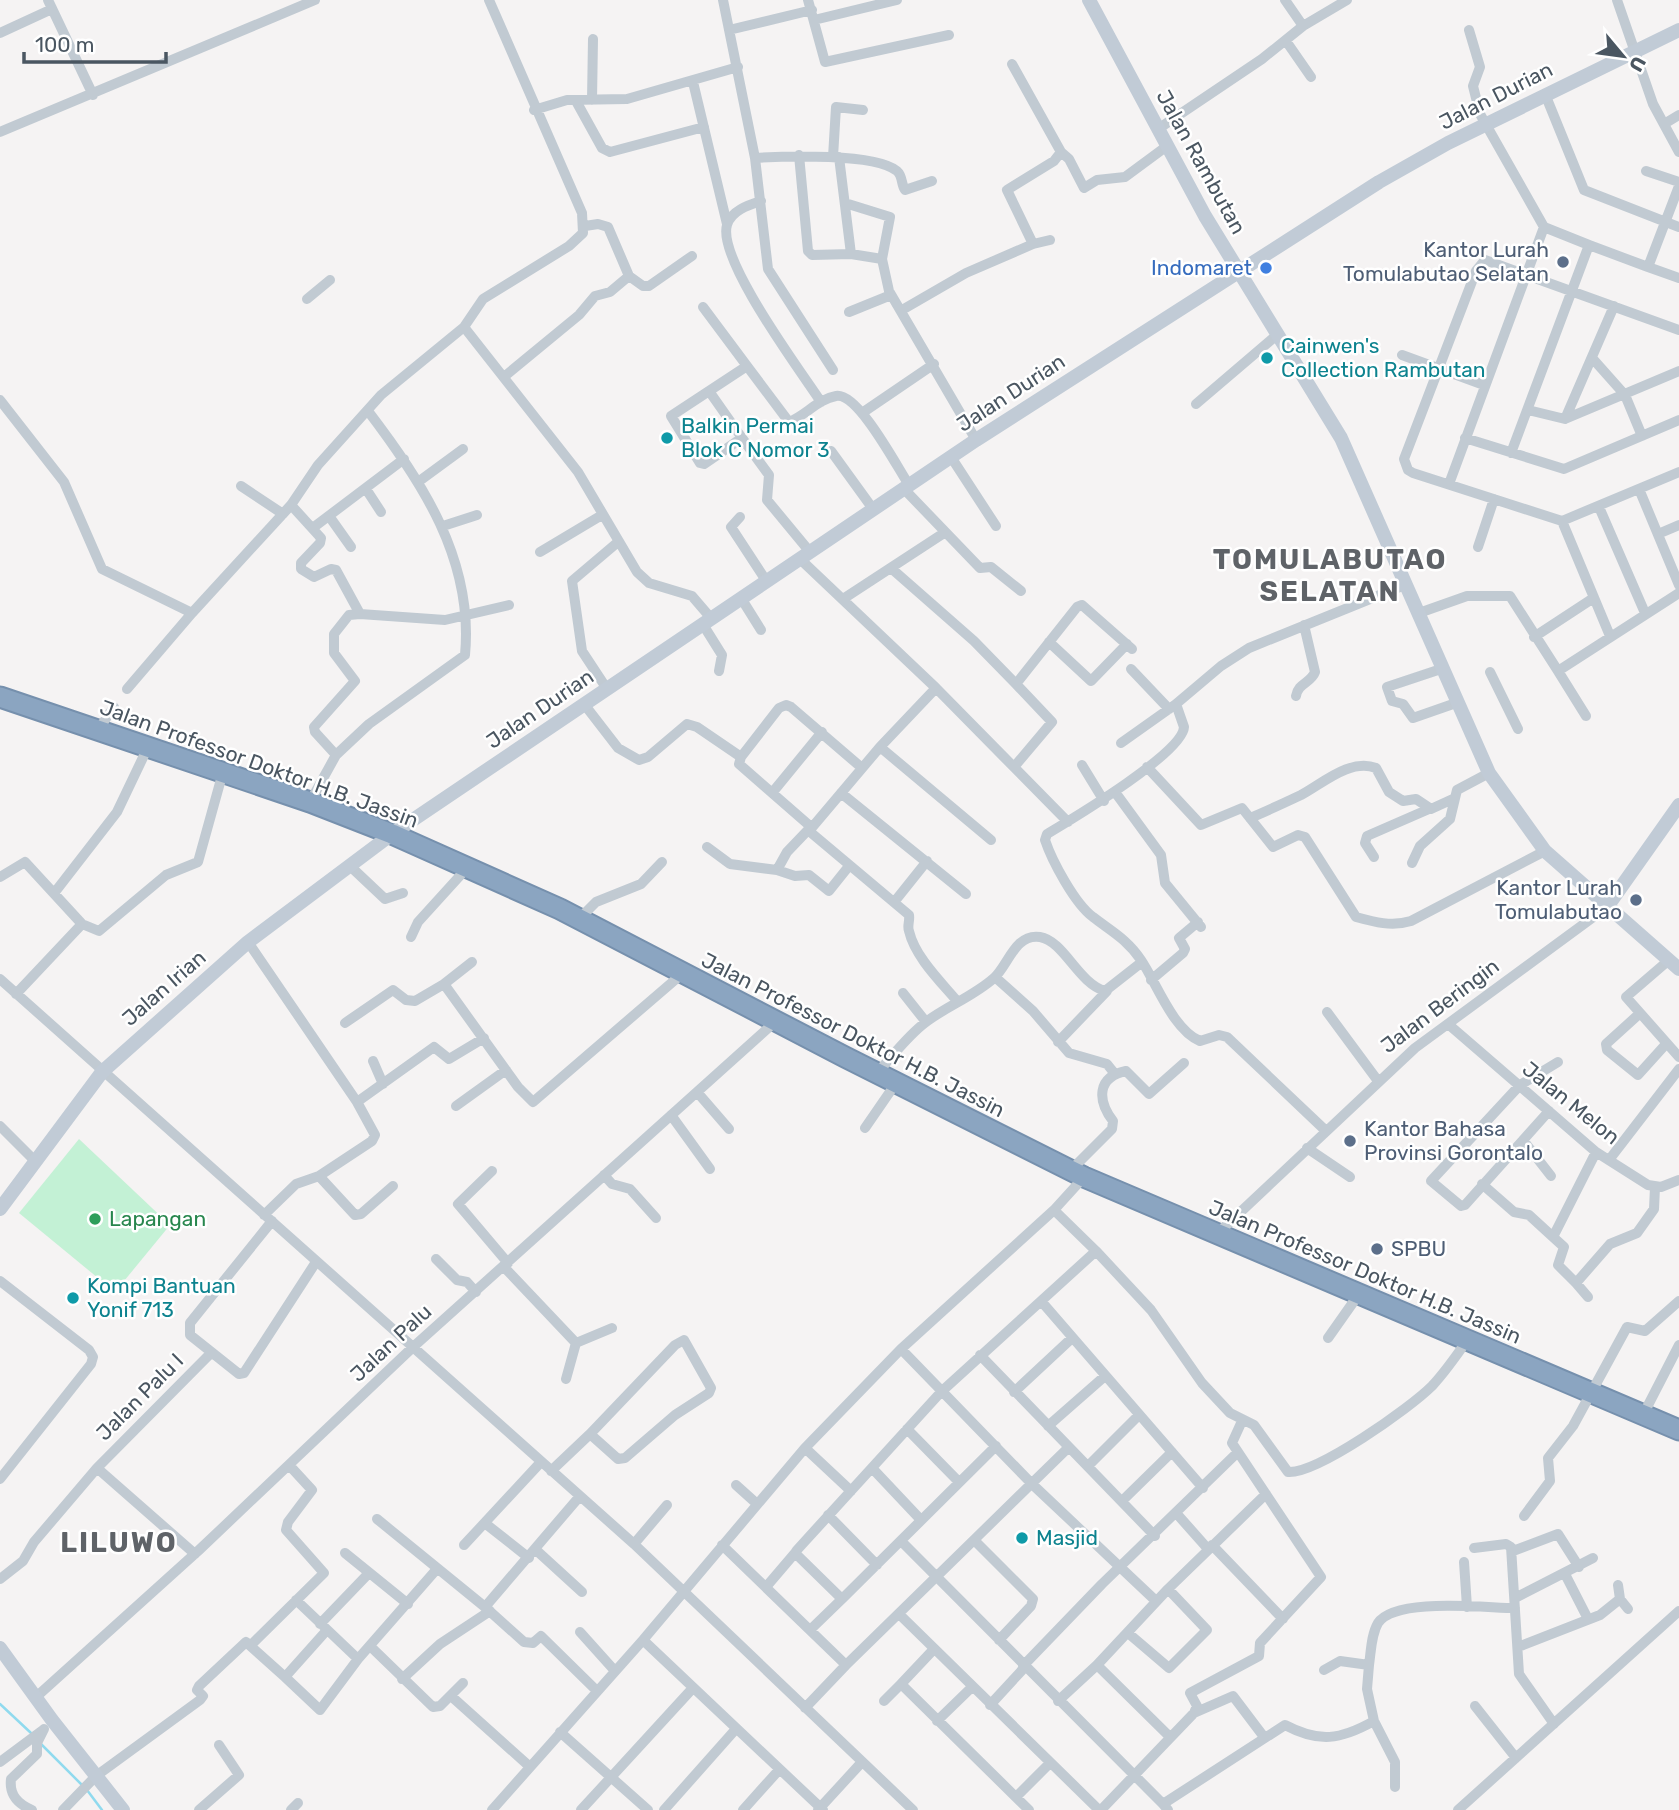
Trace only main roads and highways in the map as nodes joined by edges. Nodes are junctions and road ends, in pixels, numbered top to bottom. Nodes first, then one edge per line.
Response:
1 (0, 697) edge
2 (1679, 1430) edge

1 - 2 highway, Jalan Professor Doktor H.B. Jassin

